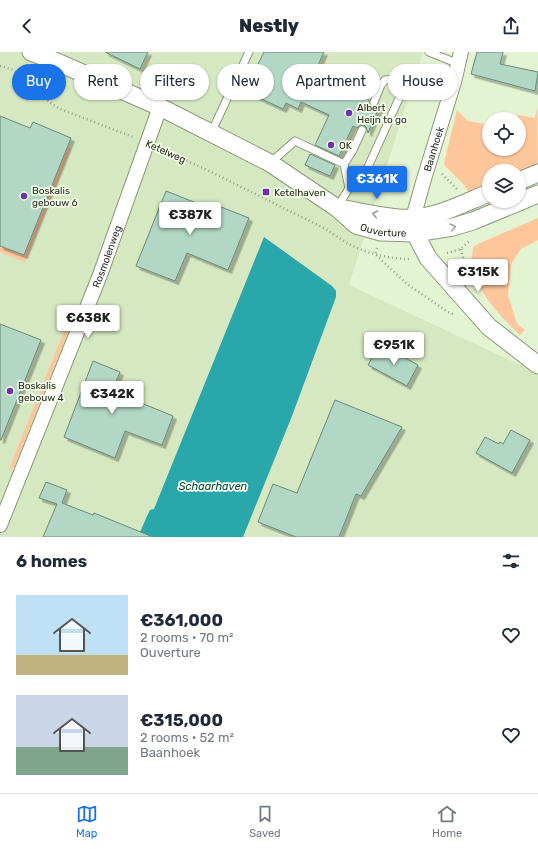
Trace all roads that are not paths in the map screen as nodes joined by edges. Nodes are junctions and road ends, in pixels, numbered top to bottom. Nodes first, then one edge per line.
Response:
1 (31, 52) edge
2 (250, 52) edge
3 (429, 52) edge
4 (460, 58) edge
5 (374, 102) dead end
6 (160, 107) junction
7 (362, 130) dead end
8 (211, 133) junction
9 (270, 164) junction
10 (344, 164) junction
11 (538, 173) edge
12 (526, 178) edge
13 (349, 188) junction
14 (538, 194) edge
15 (482, 196) edge
16 (337, 208) junction
17 (414, 226) junction
18 (538, 364) edge
19 (0, 524) edge

1 - 6 street
2 - 8 lane
3 - 4 lane
4 - 17 street, Baanhoek
5 - 13 lane
6 - 8 street
6 - 19 street, Rosmolenweg
7 - 10 lane
8 - 9 street
9 - 10 lane
9 - 16 street
10 - 13 lane
11 - 12 street
13 - 16 lane
17 -> 14 street, Ouverture
15 - 17 street, Ouverture
16 - 17 street, Ouverture
17 - 18 street

